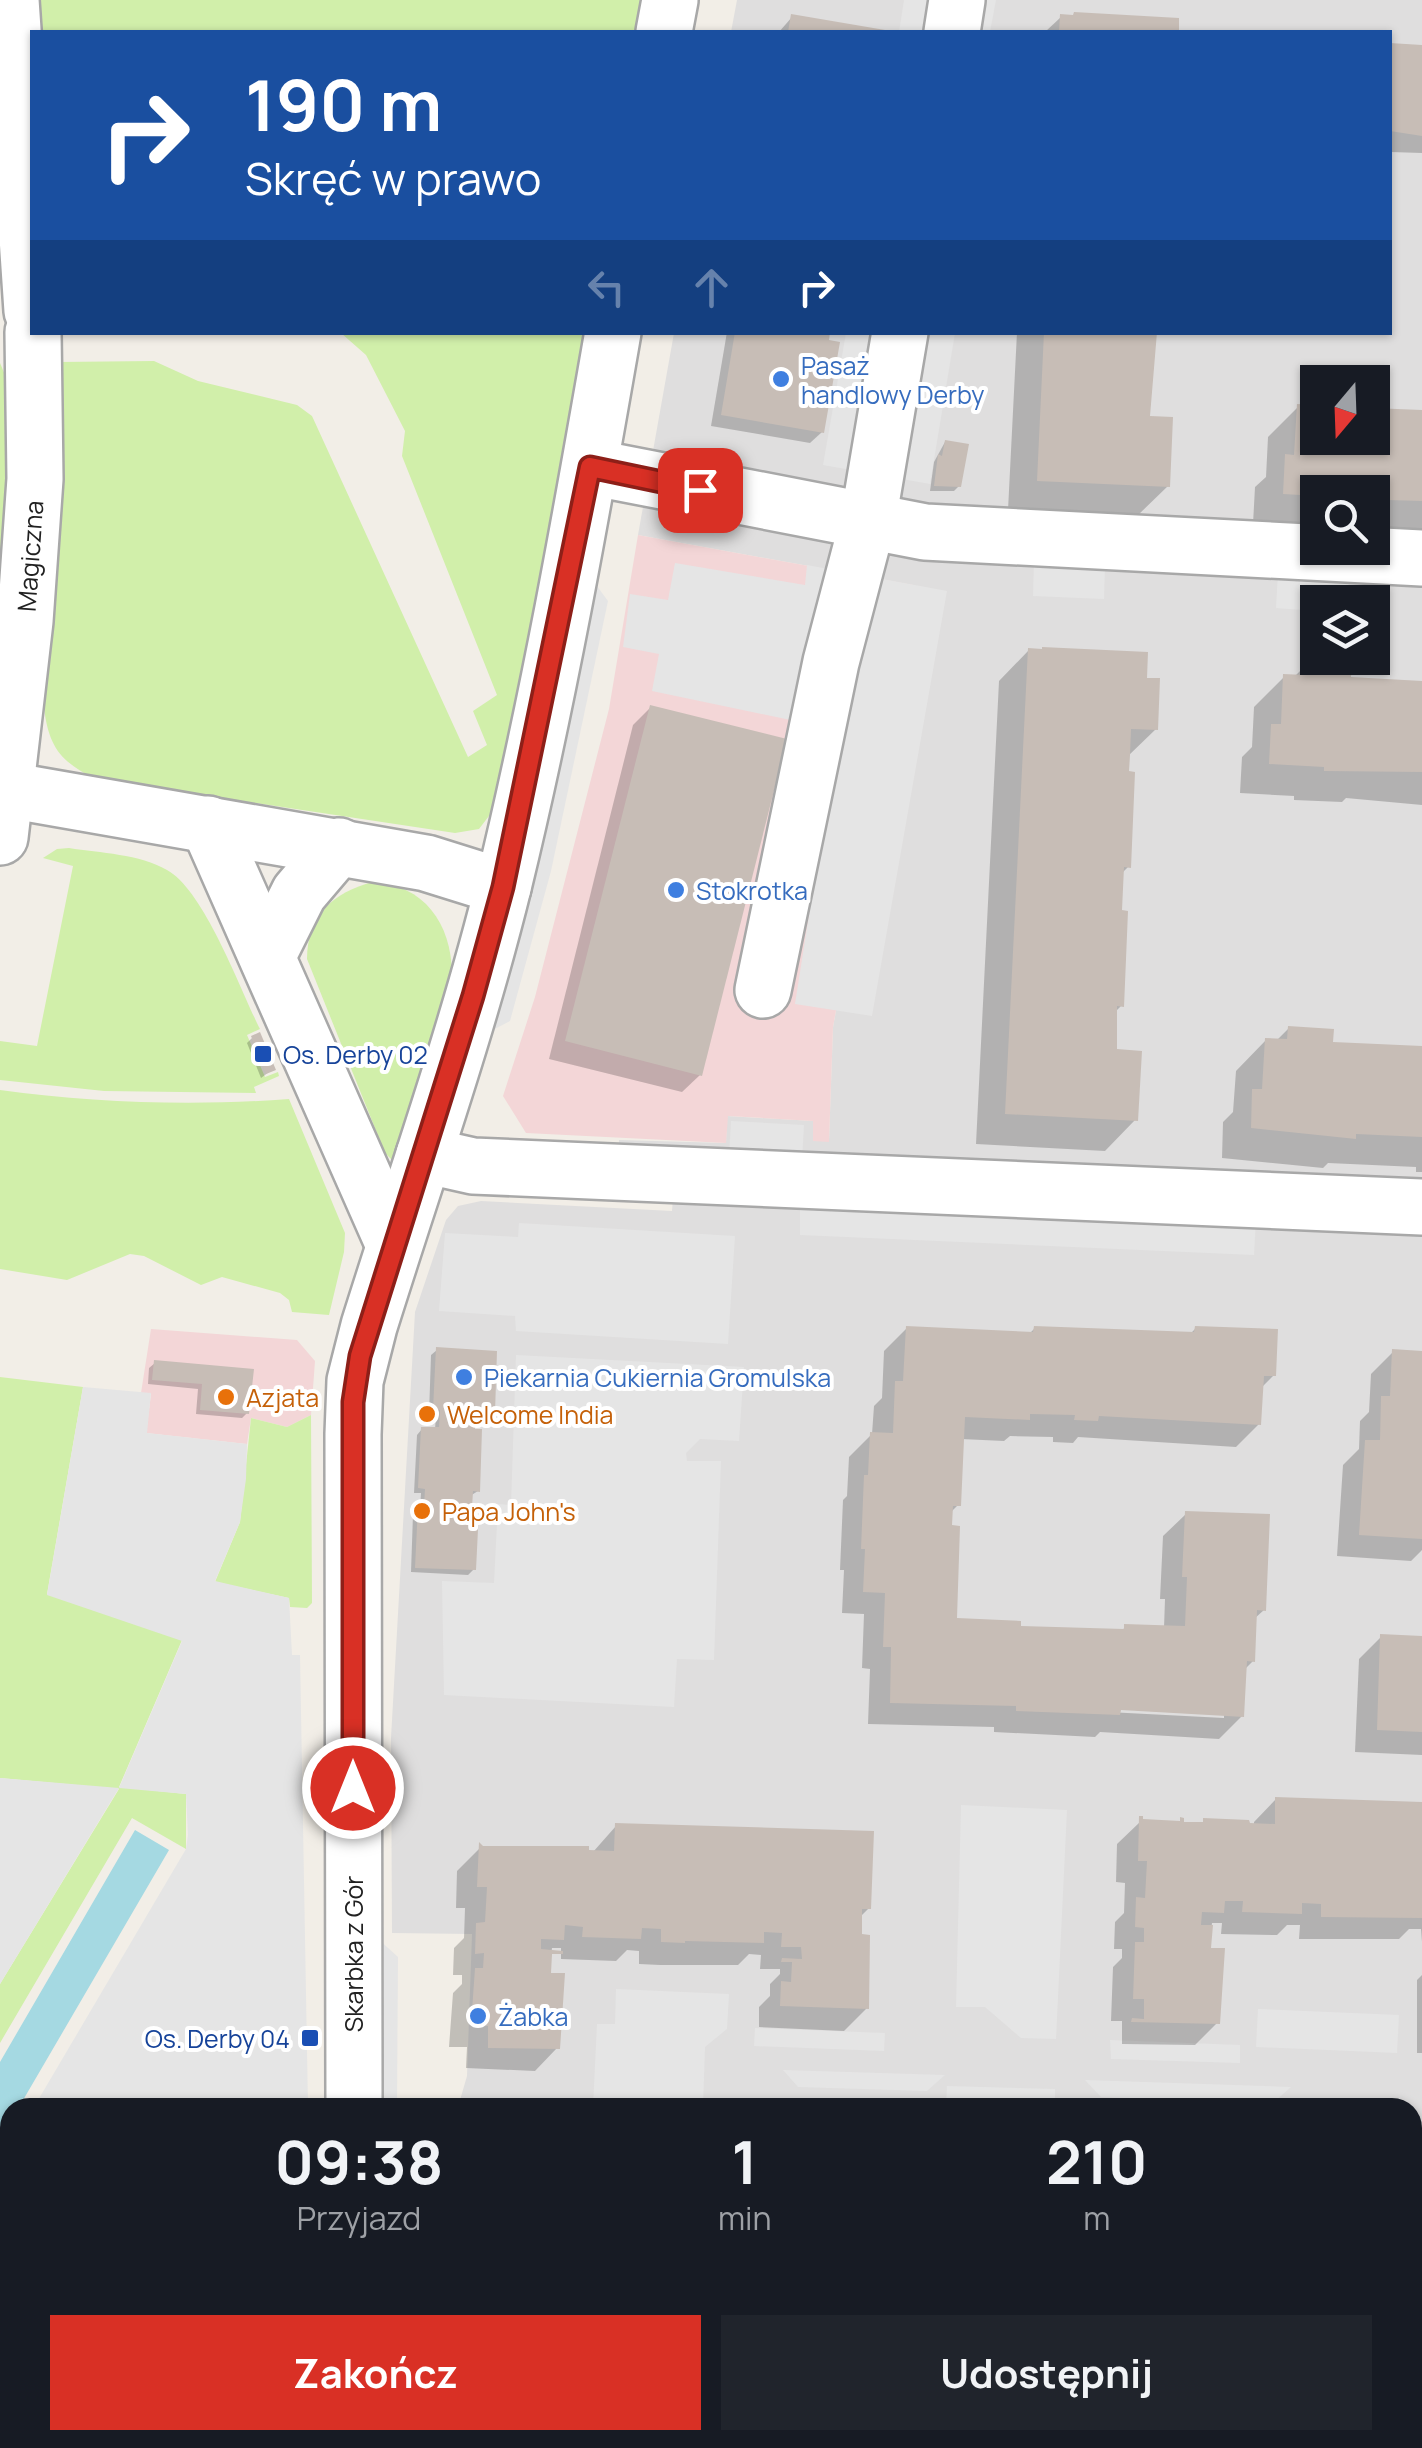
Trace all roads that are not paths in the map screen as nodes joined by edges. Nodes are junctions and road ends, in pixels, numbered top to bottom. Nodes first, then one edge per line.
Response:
1 (11, 0) edge
2 (670, 0) edge
3 (957, 0) edge
4 (664, 30) edge
5 (952, 30) edge
6 (30, 280) edge
7 (33, 335) edge
8 (612, 335) edge
9 (899, 335) edge
10 (590, 467) junction
11 (868, 521) junction
12 (1422, 558) edge
13 (4, 814) edge
14 (208, 824) junction
15 (339, 846) junction
16 (503, 887) junction
17 (268, 955) junction
18 (763, 990) dead end
19 (424, 1155) junction
20 (1422, 1207) edge
21 (394, 1245) junction
22 (354, 2098) edge

1 - 6 street
2 - 4 street
3 - 5 street
7 - 13 street, Magiczna
8 - 10 street, Skarbka z Gór
9 - 11 street
10 - 11 street
10 - 16 street, Skarbka z Gór
11 - 12 street
11 - 18 street
13 - 14 street
14 - 15 street
14 - 17 street
15 - 16 street
15 - 17 street
16 - 19 street, Skarbka z Gór
17 - 21 street
19 - 20 street
19 - 21 street, Skarbka z Gór
21 - 22 street, Skarbka z Gór

